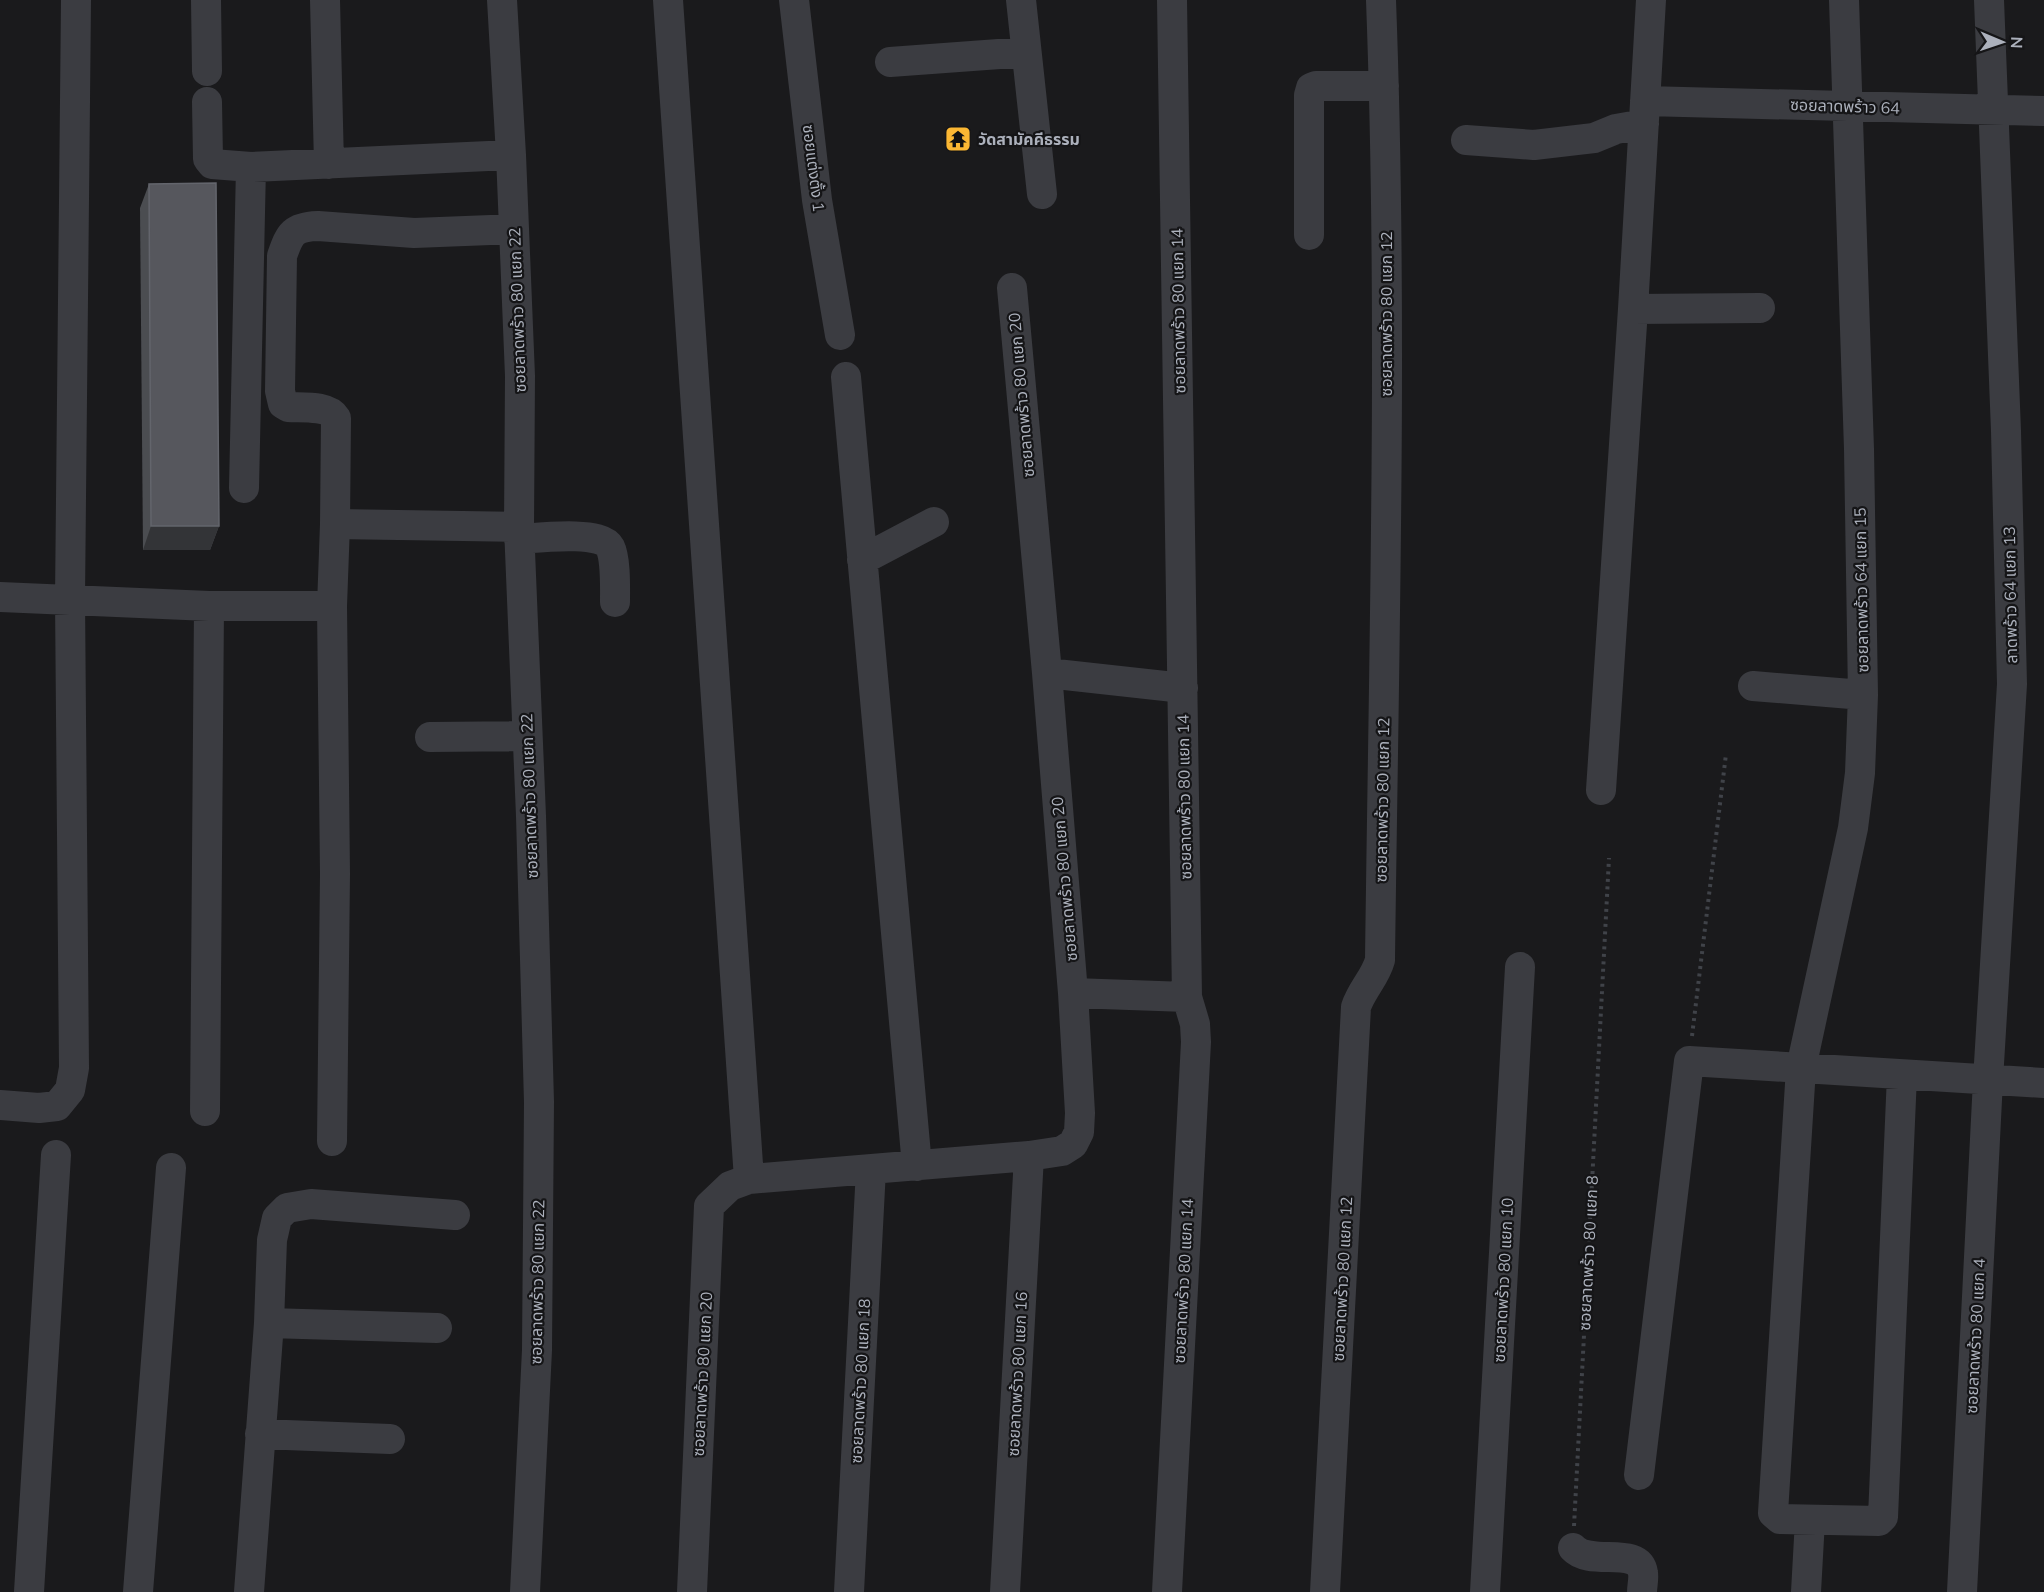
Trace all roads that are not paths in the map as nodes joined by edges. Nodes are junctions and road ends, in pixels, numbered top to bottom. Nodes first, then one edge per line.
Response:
1 (76, 0) edge
2 (206, 0) edge
3 (325, 0) edge
4 (502, 0) edge
5 (668, 0) edge
6 (794, 0) edge
7 (1022, 0) edge
8 (1172, 0) edge
9 (1381, 0) edge
10 (1651, 0) edge
11 (1844, 0) edge
12 (1989, 0) edge
13 (1026, 52) junction
14 (890, 62) dead end
15 (207, 71) dead end
16 (1384, 86) junction
17 (207, 102) dead end
18 (1846, 105) junction
19 (1993, 110) junction
20 (2044, 111) edge
21 (1645, 112) junction
22 (1466, 140) dead end
23 (512, 155) junction
24 (329, 164) junction
25 (251, 167) junction
26 (1042, 194) dead end
27 (514, 229) junction
28 (1309, 236) dead end
29 (1012, 288) dead end
30 (1760, 308) dead end
31 (1633, 309) junction
32 (840, 335) dead end
33 (846, 377) dead end
34 (244, 488) dead end
35 (934, 522) dead end
36 (335, 524) junction
37 (519, 533) junction
38 (862, 560) junction
39 (0, 597) edge
40 (70, 599) junction
41 (615, 602) dead end
42 (209, 606) junction
43 (332, 606) junction
44 (1047, 673) junction
45 (1753, 686) dead end
46 (1183, 688) junction
47 (1863, 695) junction
48 (527, 736) junction
49 (430, 737) dead end
50 (1601, 790) dead end
51 (1521, 967) dead end
52 (1073, 993) junction
53 (1187, 997) junction
54 (1801, 1068) junction
55 (1902, 1075) junction
56 (1988, 1080) junction
57 (2044, 1083) edge
58 (0, 1105) edge
59 (205, 1111) dead end
60 (332, 1141) dead end
61 (56, 1155) dead end
62 (1029, 1156) junction
63 (917, 1166) junction
64 (171, 1168) dead end
65 (871, 1169) junction
66 (749, 1179) junction
67 (454, 1215) dead end
68 (269, 1323) junction
69 (437, 1328) dead end
70 (260, 1434) junction
71 (390, 1439) dead end
72 (1639, 1474) dead end
73 (1810, 1520) junction
74 (1573, 1548) road end
75 (29, 1592) edge
76 (138, 1592) edge
77 (249, 1592) edge
78 (525, 1592) edge
79 (692, 1592) edge
80 (849, 1592) edge
81 (1005, 1592) edge
82 (1167, 1592) edge
83 (1325, 1592) edge
84 (1485, 1592) edge
85 (1642, 1592) edge
86 (1806, 1592) edge
87 (1962, 1592) edge

1 - 40 street
2 - 15 street
3 - 24 street
4 - 23 street, ซอยลาดพร้าว 80 แยก 22
5 - 66 street
6 - 32 street, ซอยแต่งตั้ง 1
7 - 13 street
8 - 46 street, ซอยลาดพร้าว 80 แยก 14
9 - 16 street, ซอยลาดพร้าว 80 แยก 12
10 - 21 street
11 - 18 street, ซอยลาดพร้าว 64 แยก 15
12 - 19 street, ลาดพร้าว 64 แยก 13
13 - 14 street
13 - 26 street
16 - 28 street
16 - 83 street, ซอยลาดพร้าว 80 แยก 12
17 - 25 street
18 - 19 street, ซอยลาดพร้าว 64
18 - 21 street, ซอยลาดพร้าว 64
18 - 47 street, ซอยลาดพร้าว 64 แยก 15
19 - 20 street, ซอยลาดพร้าว 64
19 - 56 street, ลาดพร้าว 64 แยก 13
21 - 22 street, ซอยลาดพร้าว 64
21 - 31 street
23 - 24 street
23 - 27 street, ซอยลาดพร้าว 80 แยก 22
24 - 25 street
25 - 34 street
27 - 36 street
27 - 37 street, ซอยลาดพร้าว 80 แยก 22
29 - 44 street, ซอยลาดพร้าว 80 แยก 20
30 - 31 street
31 - 50 street
33 - 38 street
35 - 38 street
36 - 37 street
36 - 43 street
37 - 41 street
37 - 48 street, ซอยลาดพร้าว 80 แยก 22
38 - 63 street
39 - 40 street
40 - 42 street
40 - 58 street
42 - 43 street
42 - 59 street
43 - 60 street
44 - 46 street
44 - 52 street, ซอยลาดพร้าว 80 แยก 20
45 - 47 street
46 - 53 street, ซอยลาดพร้าว 80 แยก 14
47 - 54 street, ซอยลาดพร้าว 64 แยก 15
48 - 49 street
48 - 78 street, ซอยลาดพร้าว 80 แยก 22
51 - 84 street, ซอยลาดพร้าว 80 แยก 10
52 - 53 street
52 - 62 street, ซอยลาดพร้าว 80 แยก 20
53 - 82 street, ซอยลาดพร้าว 80 แยก 14
54 - 55 street
54 - 72 street
54 - 73 street, ซอยลาดพร้าว 64 แยก 15
55 - 56 street
55 - 73 street
56 - 57 street
56 - 87 street, ซอยลาดพร้าว 80 แยก 4
61 - 75 street
62 - 63 street, ซอยลาดพร้าว 80 แยก 20
62 - 81 street, ซอยลาดพร้าว 80 แยก 16
63 - 65 street, ซอยลาดพร้าว 80 แยก 20
64 - 76 street
65 - 66 street, ซอยลาดพร้าว 80 แยก 20
65 - 80 street, ซอยลาดพร้าว 80 แยก 18
66 - 79 street, ซอยลาดพร้าว 80 แยก 20
67 - 68 street
68 - 69 street
68 - 70 street
70 - 71 street
70 - 77 street
73 - 86 street
74 - 85 street

